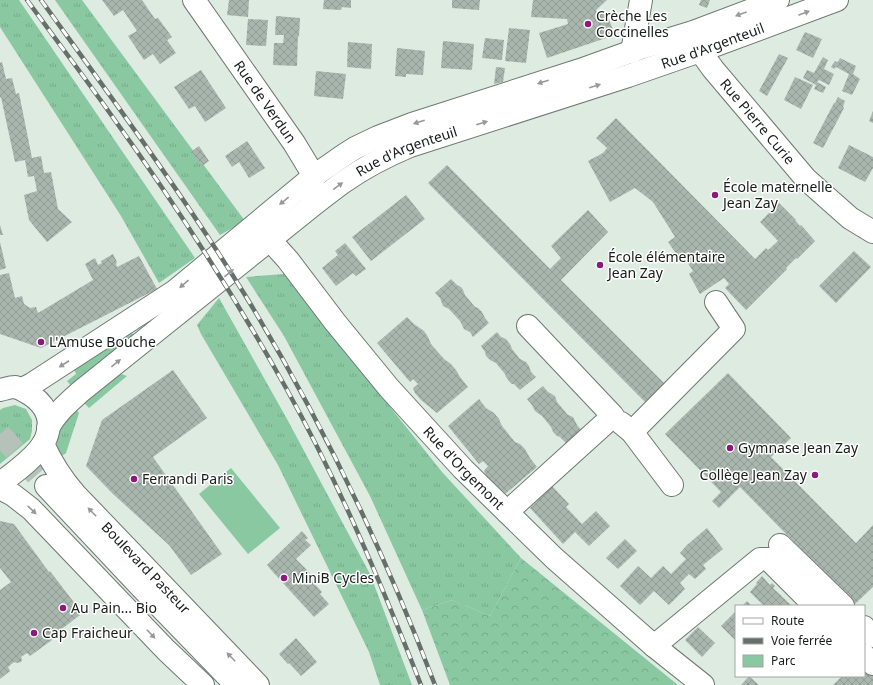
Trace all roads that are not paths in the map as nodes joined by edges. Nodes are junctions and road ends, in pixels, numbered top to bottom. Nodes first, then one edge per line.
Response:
1 (194, 0) edge
2 (641, 0) edge
3 (778, 0) edge
4 (837, 0) edge
5 (696, 41) junction
6 (632, 52) junction
7 (314, 176) junction
8 (307, 210) junction
9 (249, 229) junction
10 (873, 232) edge
11 (270, 240) junction
12 (716, 302) dead end
13 (528, 326) dead end
14 (0, 390) edge
15 (22, 390) junction
16 (613, 416) junction
17 (632, 432) junction
18 (46, 436) junction
19 (0, 483) edge
20 (672, 485) dead end
21 (0, 488) edge
22 (507, 512) junction
23 (780, 545) dead end
24 (814, 605) edge
25 (842, 605) edge
26 (865, 628) edge
27 (873, 636) edge
28 (654, 646) junction
29 (865, 656) edge
30 (873, 664) edge
31 (203, 685) edge
32 (220, 685) edge
33 (236, 685) edge
34 (258, 685) edge
35 (703, 685) edge

1 - 7 main road, Rue de Verdun
2 - 6 main road
3 -> 5 main road, Rue d'Argenteuil
5 -> 4 main road, Rue d'Argenteuil
5 - 6 main road, Rue d'Argenteuil
8 -> 5 main road, Rue d'Argenteuil
5 - 10 main road, Rue Pierre Curie
6 -> 7 main road, Rue d'Argenteuil
7 - 8 main road
7 -> 9 main road, Rue d'Argenteuil
8 - 11 main road, Rue d'Argenteuil
9 - 11 main road, Rue d'Orgemont
9 -> 15 main road, Rue d'Argenteuil
18 -> 11 main road, Rue d'Argenteuil
11 - 22 main road, Rue d'Orgemont
12 - 17 main road
13 - 16 main road
14 - 15 main road
15 - 18 main road, Boulevard Pasteur
16 - 17 main road
16 - 22 main road
17 - 20 main road
18 - 19 main road, Rue d'Argenteuil
34 -> 18 main road, Boulevard Pasteur
21 -> 31 main road
22 - 28 main road, Rue d'Orgemont
23 - 25 main road
24 - 28 main road
26 - 27 main road
28 - 35 main road, Rue d'Orgemont
29 - 30 main road
32 - 33 main road, Boulevard Pasteur

